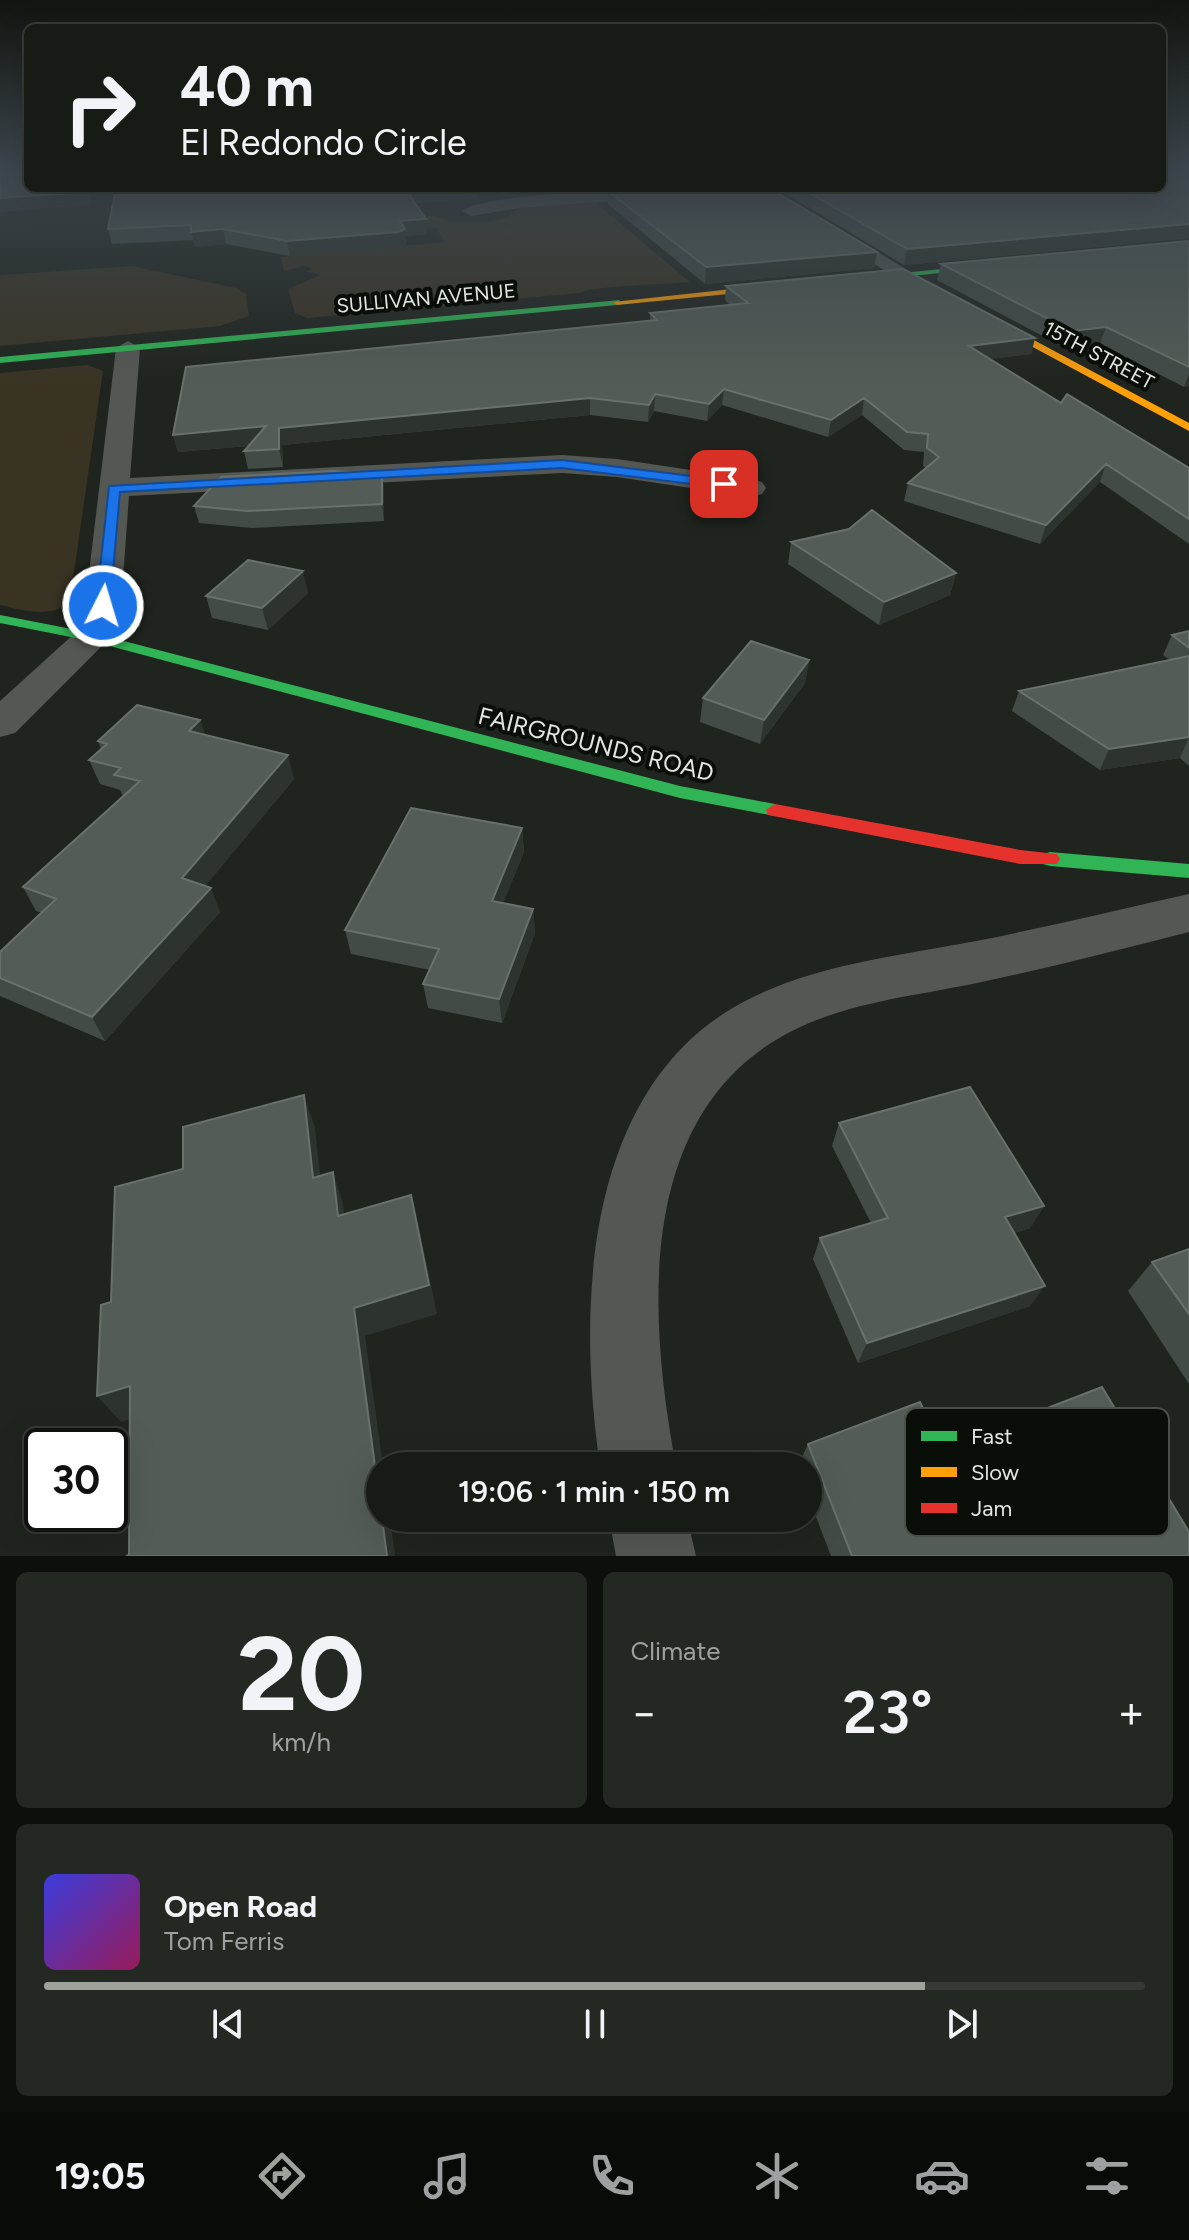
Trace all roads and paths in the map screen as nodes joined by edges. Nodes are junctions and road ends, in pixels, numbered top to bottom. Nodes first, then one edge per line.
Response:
1 (844, 239) edge
2 (1015, 264) edge
3 (904, 274) junction
4 (931, 289) edge
5 (958, 304) edge
6 (128, 348) junction
7 (0, 360) edge
8 (1189, 428) edge
9 (114, 488) junction
10 (751, 488) dead end
11 (0, 619) edge
12 (92, 637) junction
13 (0, 724) edge
14 (1189, 871) edge
15 (1189, 913) edge
16 (635, 1452) edge
17 (651, 1532) edge
18 (656, 1556) edge

1 - 3 street
2 - 3 street, SULLIVAN AVENUE
3 - 4 street
3 - 6 street, SULLIVAN AVENUE
5 - 8 street, 15TH STREET
6 - 7 street, SULLIVAN AVENUE
6 - 9 street
9 - 10 street
9 - 12 street
11 - 12 street, FAIRGROUNDS ROAD
12 - 13 street
12 - 14 street, FAIRGROUNDS ROAD
15 - 16 street
17 - 18 street

